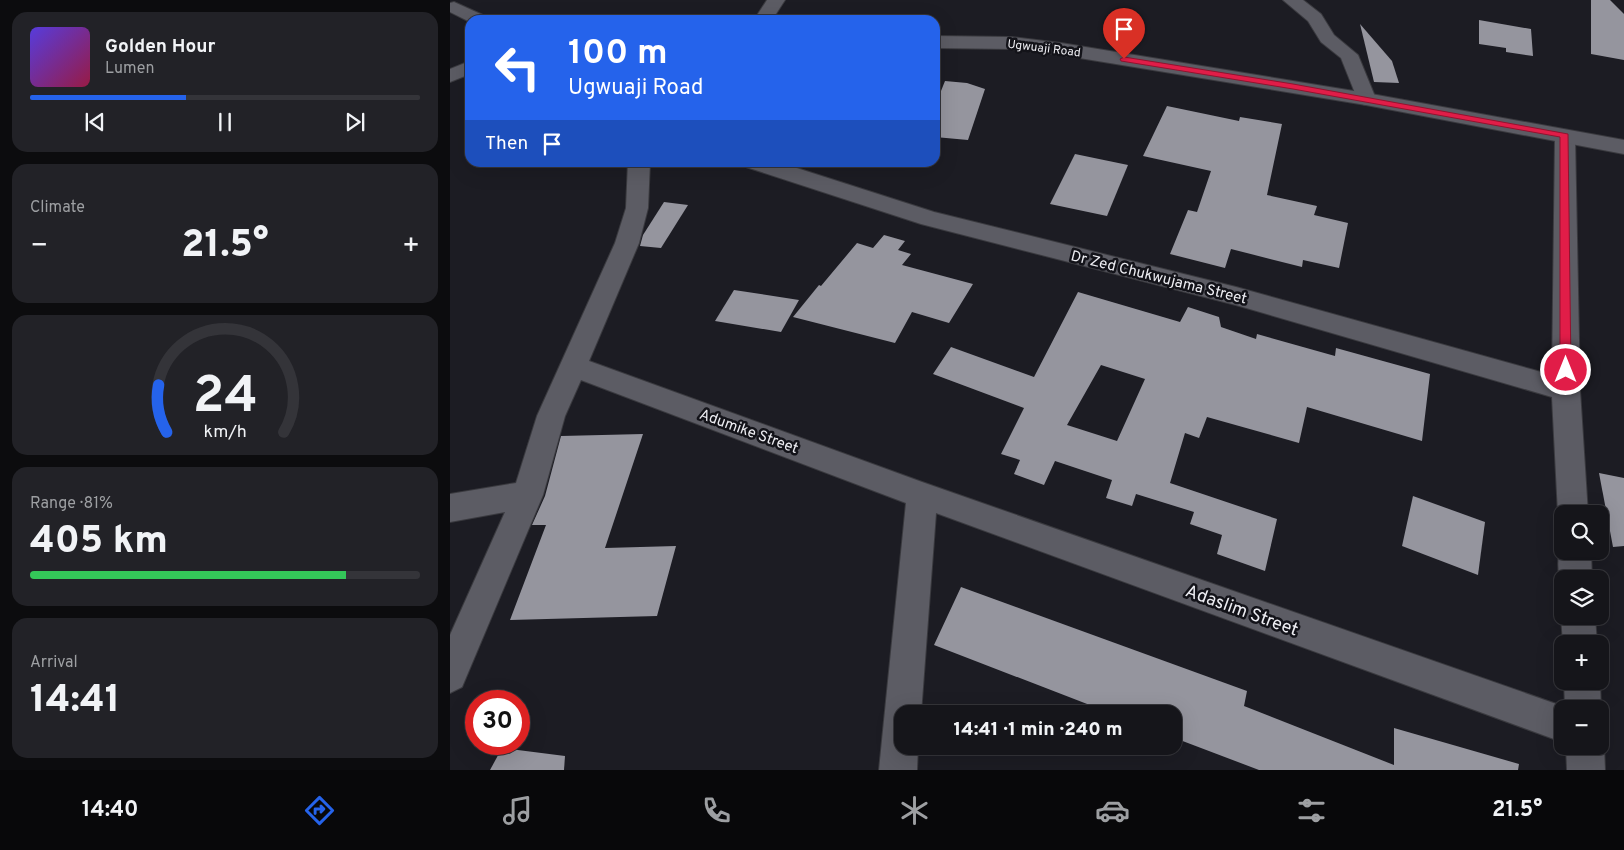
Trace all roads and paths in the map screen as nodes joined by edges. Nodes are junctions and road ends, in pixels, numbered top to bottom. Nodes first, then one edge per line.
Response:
1 (776, 0) edge
2 (1292, 0) edge
3 (457, 5) edge
4 (472, 15) edge
5 (767, 15) edge
6 (940, 42) edge
7 (465, 69) edge
8 (450, 76) edge
9 (1366, 99) junction
10 (1564, 136) junction
11 (1624, 147) edge
12 (639, 167) edge
13 (769, 167) edge
14 (573, 366) junction
15 (1566, 390) junction
16 (528, 495) junction
17 (922, 495) junction
18 (1572, 505) edge
19 (450, 508) edge
20 (450, 675) edge
21 (904, 705) edge
22 (1554, 721) edge
23 (899, 755) edge
24 (1585, 755) edge
25 (898, 770) edge
26 (1586, 770) edge

1 - 5 street
2 - 9 street
3 - 4 street
6 - 9 street, Ugwuaji Road
7 - 8 street
9 - 10 street, Ugwuaji Road
10 - 11 street, Ugwuaji Road
10 - 15 street
12 - 14 street
13 - 15 street, Dr Zed Chukwujama Street
14 - 16 street
14 - 17 street, Adumike Street
15 - 18 street
16 - 19 street
16 - 20 street
17 - 21 street
17 - 22 street, Adaslim Street
23 - 25 street
24 - 26 street

